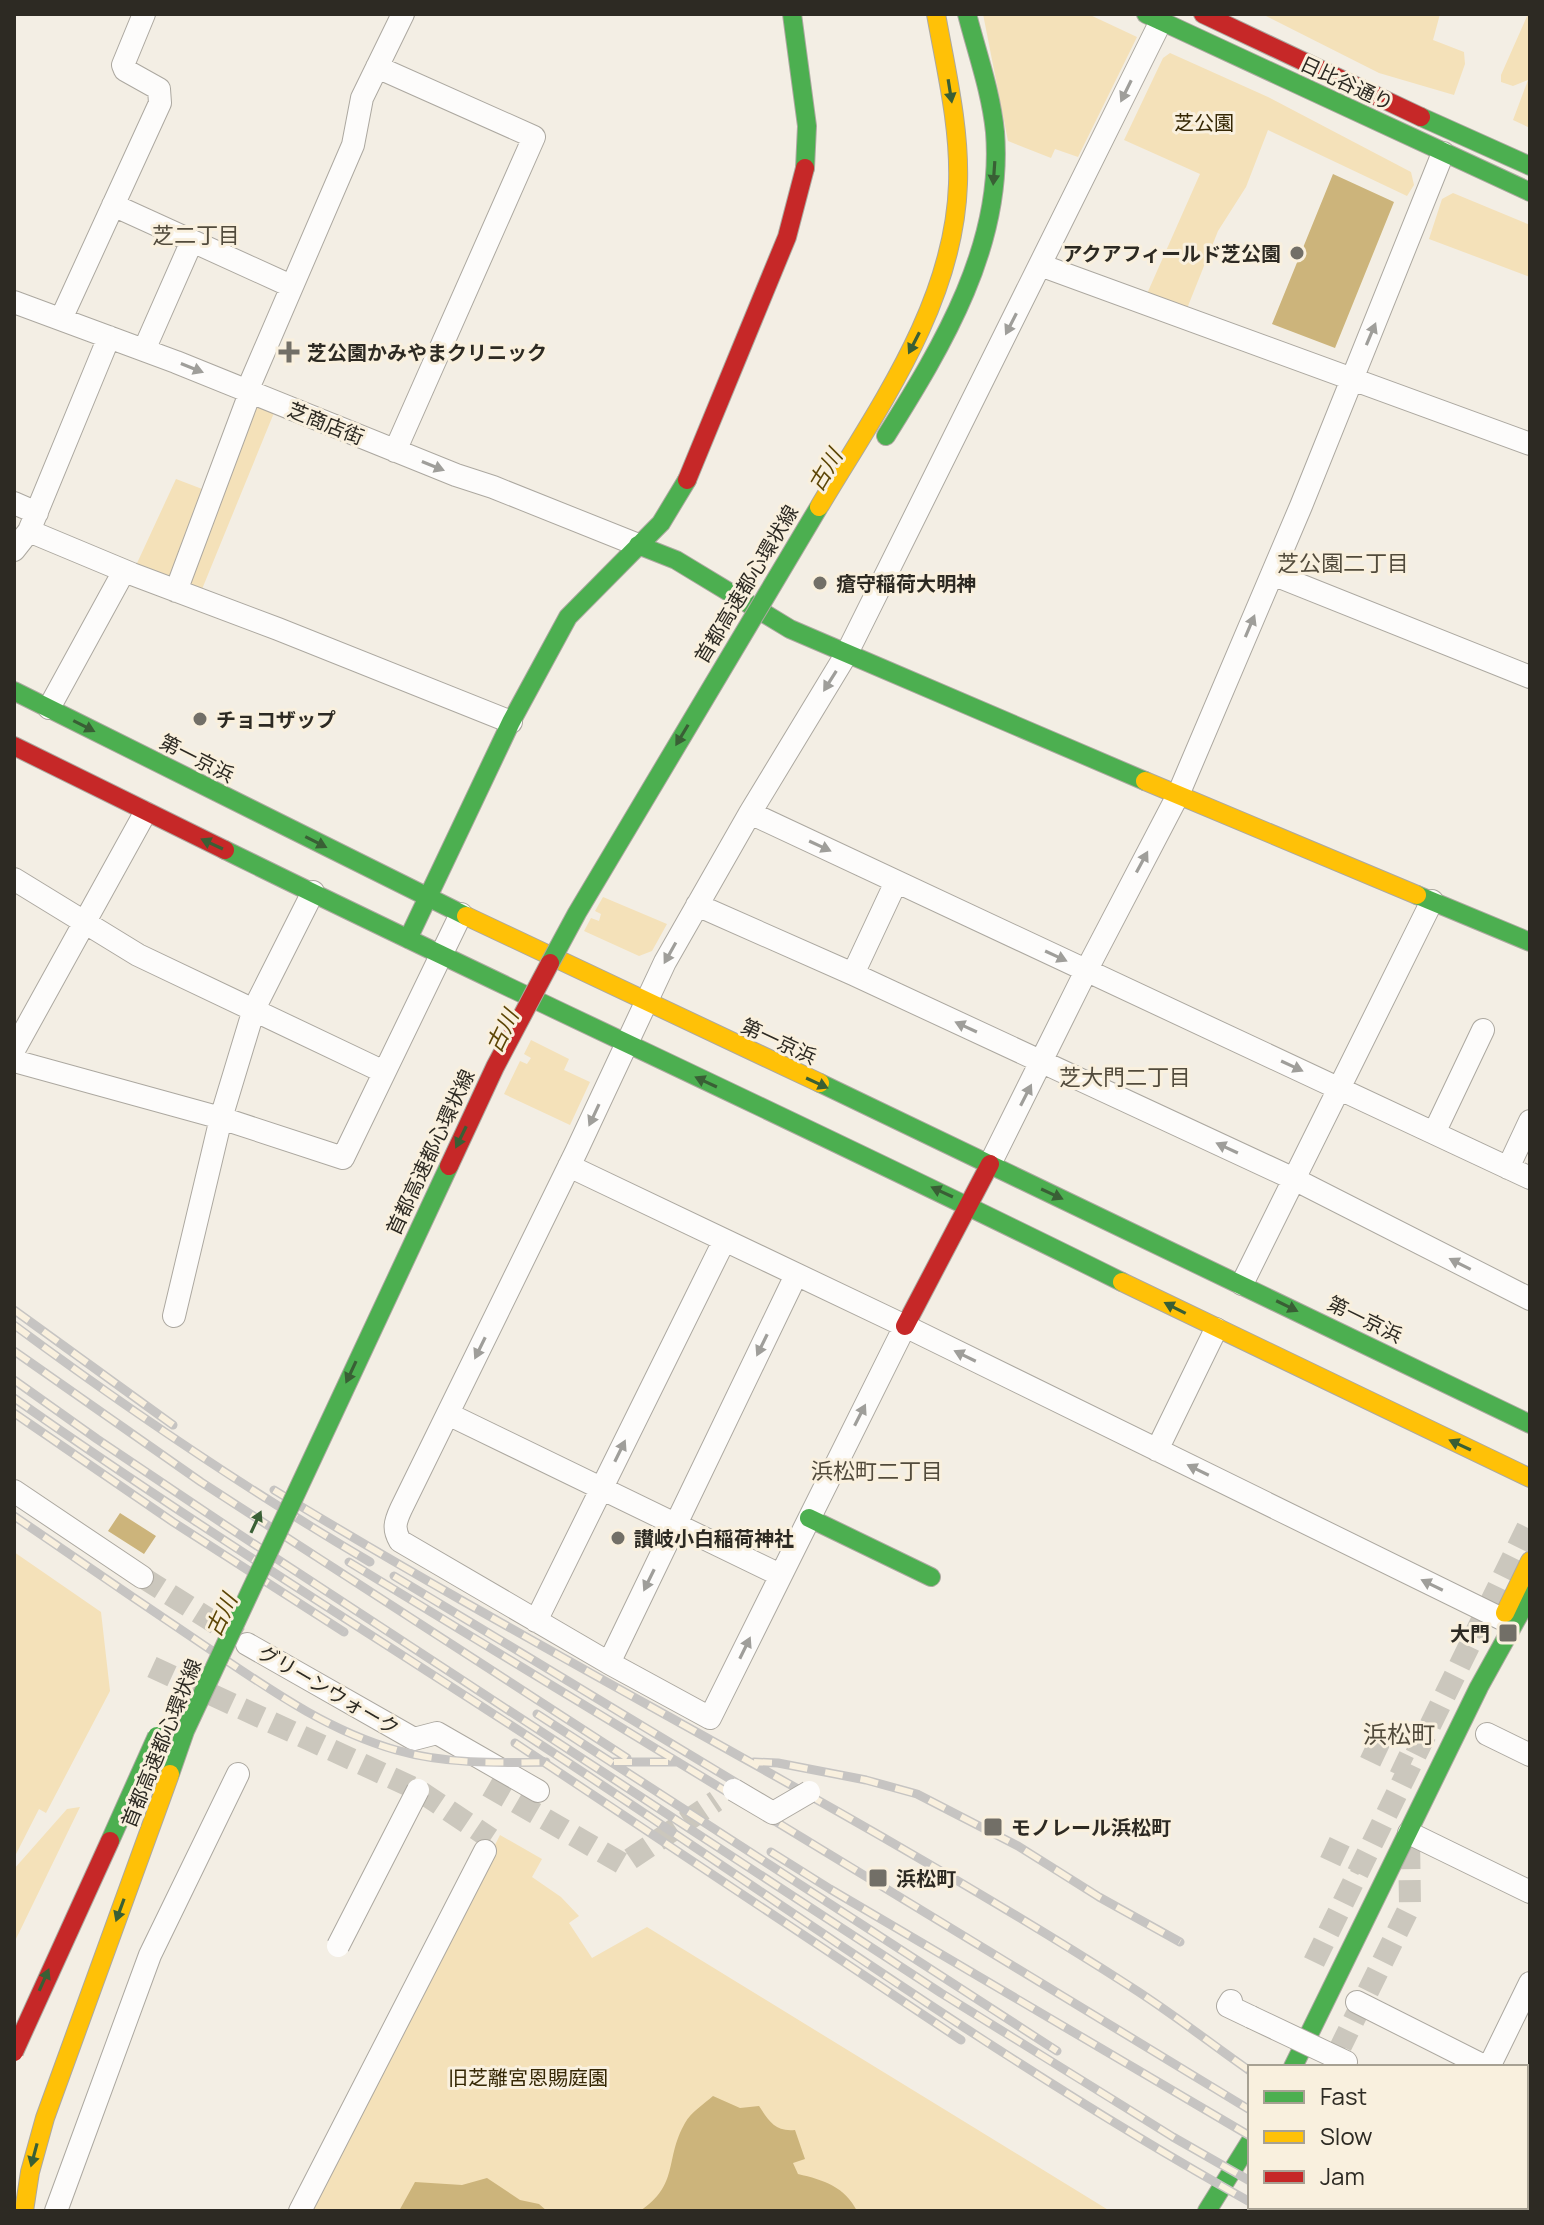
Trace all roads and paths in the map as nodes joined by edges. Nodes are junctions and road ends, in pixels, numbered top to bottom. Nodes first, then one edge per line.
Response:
1 (144, 14) edge
2 (403, 14) edge
3 (792, 14) edge
4 (936, 14) edge
5 (967, 14) edge
6 (1203, 14) edge
7 (1156, 16) edge
8 (377, 67) junction
9 (1443, 153) junction
10 (1530, 166) edge
11 (1530, 192) edge
12 (113, 205) junction
13 (192, 241) junction
14 (1040, 265) junction
15 (291, 286) junction
16 (14, 302) edge
17 (61, 319) junction
18 (109, 337) junction
19 (144, 350) junction
20 (1352, 379) junction
21 (247, 396) junction
22 (882, 443) dead end
23 (1530, 444) edge
24 (395, 451) junction
25 (852, 488) dead end
26 (14, 503) edge
27 (33, 522) junction
28 (638, 545) junction
29 (14, 550) edge
30 (124, 571) junction
31 (1272, 574) junction
32 (747, 583) dead end
33 (176, 591) junction
34 (731, 610) dead end
35 (847, 653) junction
36 (1530, 677) edge
37 (14, 691) edge
38 (701, 702) junction
39 (49, 708) junction
40 (511, 722) junction
41 (14, 746) edge
42 (1178, 795) junction
43 (145, 813) junction
44 (750, 813) junction
45 (14, 879) edge
46 (896, 882) junction
47 (313, 892) junction
48 (428, 897) junction
49 (1432, 901) junction
50 (697, 905) junction
51 (461, 914) junction
52 (84, 923) junction
53 (540, 936) dead end
54 (408, 939) junction
55 (1530, 942) edge
56 (441, 956) junction
57 (1086, 971) junction
58 (853, 974) junction
59 (645, 1002) junction
60 (254, 1009) junction
61 (501, 1009) dead end
62 (1483, 1030) dead end
63 (626, 1044) junction
64 (14, 1050) edge
65 (14, 1061) edge
66 (1042, 1063) junction
67 (384, 1072) junction
68 (1340, 1088) junction
69 (221, 1118) junction
70 (1530, 1121) edge
71 (1434, 1133) junction
72 (990, 1164) junction
73 (569, 1166) junction
74 (1508, 1168) junction
75 (1530, 1178) edge
76 (1294, 1179) junction
77 (969, 1205) junction
78 (724, 1241) junction
79 (796, 1275) junction
80 (1242, 1284) junction
81 (1530, 1299) edge
82 (174, 1316) dead end
83 (905, 1326) junction
84 (1216, 1329) junction
85 (448, 1414) junction
86 (1530, 1424) edge
87 (1157, 1450) junction
88 (1530, 1478) edge
89 (602, 1489) junction
90 (14, 1491) edge
91 (809, 1518) junction
92 (676, 1525) junction
93 (1530, 1561) edge
94 (780, 1575) junction
95 (142, 1577) tunnel mouth
96 (931, 1577) dead end
97 (1530, 1595) edge
98 (536, 1621) junction
99 (1516, 1625) edge
100 (247, 1644) tunnel mouth
101 (609, 1663) junction
102 (185, 1731) junction
103 (1487, 1734) dead end
104 (1530, 1755) edge
105 (238, 1774) dead end
106 (418, 1790) dead end
107 (734, 1790) dead end
108 (538, 1791) dead end
109 (809, 1792) dead end
110 (99, 1819) dead end
111 (1409, 1833) junction
112 (485, 1851) dead end
113 (1530, 1892) edge
114 (102, 1908) dead end
115 (338, 1946) dead end
116 (1530, 1983) edge
117 (62, 1989) dead end
118 (1231, 2001) dead end
119 (1357, 2002) dead end
120 (14, 2052) edge
121 (14, 2063) edge
122 (1294, 2065) edge
123 (1344, 2065) edge
124 (1484, 2065) edge
125 (1489, 2065) edge
126 (1248, 2145) edge
127 (24, 2211) edge
128 (56, 2211) edge
129 (300, 2211) edge
130 (1207, 2211) edge

1 - 12 street
2 - 8 street
3 - 28 main road
4 -> 38 main road, 首都高速都心環状線, bridge
5 -> 22 main road
6 - 10 main road, 日比谷通り
7 - 9 main road, 日比谷通り
7 -> 14 street
8 - 15 street
8 - 24 street
9 - 11 main road, 日比谷通り
20 -> 9 street
12 - 13 street
12 - 17 street
13 - 15 street
13 - 19 street
14 - 20 street
14 -> 35 street
15 - 21 street
16 - 17 street, 芝商店街
17 - 18 street, 芝商店街
18 - 19 street, 芝商店街
18 - 27 street
19 -> 21 street, 芝商店街
20 - 23 street
20 - 31 street
21 - 24 street, 芝商店街
21 - 33 street
24 -> 28 street, 芝商店街
25 - 38 main road, bridge
26 - 27 street
27 - 29 street
27 - 30 street
28 - 35 main road
28 - 40 main road
30 - 33 street
30 - 39 street
31 - 36 street
42 -> 31 street
32 - 34 main road, 首都高速都心環状線
33 - 40 street
35 - 42 main road
35 -> 44 street
37 - 39 main road, 第一京浜
38 -> 102 main road, 首都高速都心環状線, bridge
39 -> 48 main road, 第一京浜
40 - 48 main road
41 - 43 main road
42 - 49 main road
57 -> 42 street
47 -> 43 main road
43 - 52 street
44 -> 46 street
44 - 50 street
45 - 52 street
46 -> 57 street
46 - 58 street
47 - 54 main road
47 - 60 street
48 - 51 main road, 第一京浜
48 - 54 main road
49 - 55 main road
49 - 68 street
50 - 58 street
50 -> 59 street
51 - 56 street
51 - 59 main road, 第一京浜
52 - 60 street
52 - 64 street
53 - 61 main road
54 - 56 main road
56 - 63 main road
56 - 67 street
57 - 66 street
57 -> 68 street
66 -> 58 street
59 - 63 street
59 -> 72 main road, 第一京浜
60 - 67 street
60 - 69 street
62 - 71 street
63 -> 73 street
77 -> 63 main road
65 - 69 street
72 -> 66 street
76 -> 66 street
67 - 69 street
68 - 71 street
68 - 76 street
69 - 82 street
70 - 74 street
71 - 74 street
72 - 77 main road
72 -> 80 main road, 第一京浜
73 - 78 street
73 -> 85 street
74 - 75 street
76 - 80 street
81 -> 76 street
77 - 83 main road
84 -> 77 main road
78 - 79 street
89 -> 78 street
79 - 83 street
79 -> 92 street
80 -> 86 main road, 第一京浜
87 -> 83 street
91 -> 83 street
84 - 87 street
88 -> 84 main road
85 - 89 street
85 - 98 street
99 -> 87 street
89 - 92 street
89 - 98 street
90 - 95 street
91 - 94 street
91 - 96 main road
92 - 94 street
92 -> 101 street
93 - 99 main road
101 -> 94 street
97 - 99 main road
98 - 101 street
99 - 111 main road
100 - 108 street, グリーンウォーク
102 - 114 main road, bridge
102 -> 127 main road, 首都高速都心環状線, bridge
103 - 104 street
105 - 128 street
106 - 115 street, bridge
107 - 109 street, bridge
120 -> 110 main road, 首都高速都心環状線, bridge
111 - 113 street
111 - 122 main road
112 - 129 street
116 - 125 street
117 - 121 main road
118 - 123 street, bridge
119 - 124 street
126 - 130 main road

